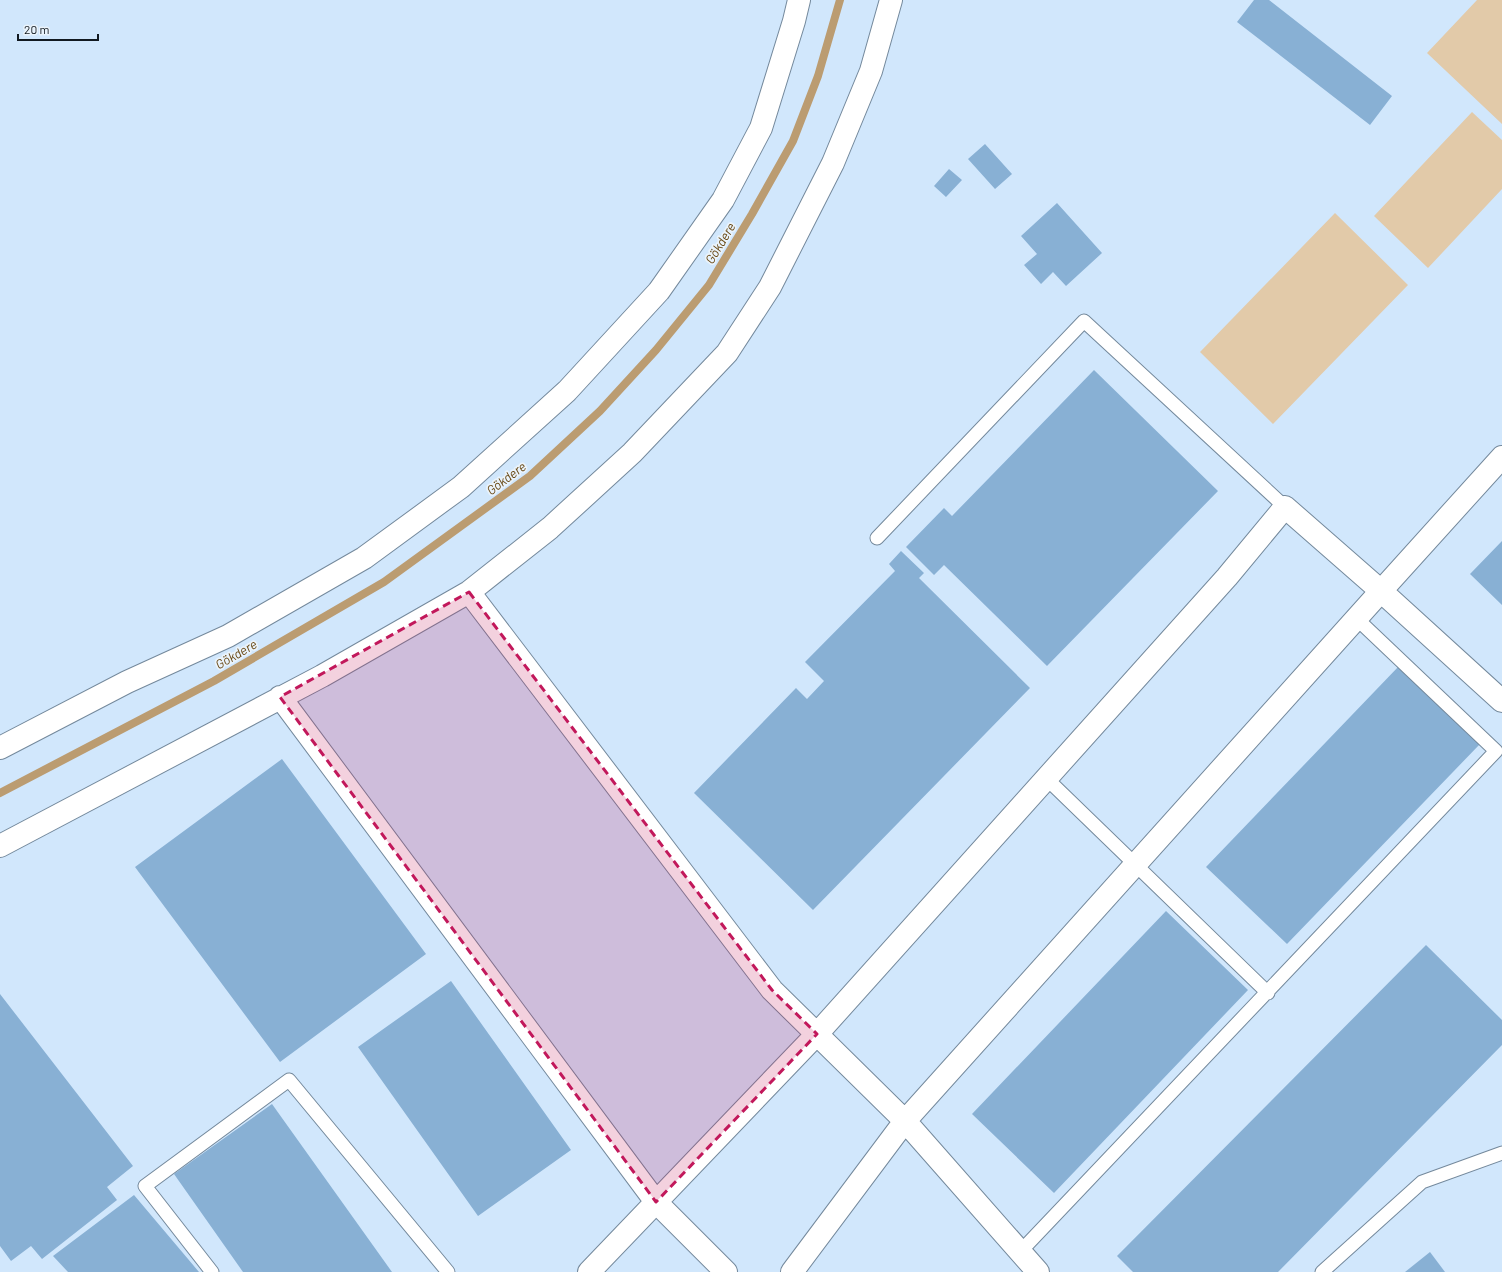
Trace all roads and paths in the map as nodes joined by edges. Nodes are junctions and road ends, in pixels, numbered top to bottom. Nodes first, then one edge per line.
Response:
1 (799, 0) edge
2 (891, 0) edge
3 (1502, 457) edge
4 (1285, 507) junction
5 (877, 538) dead end
6 (1381, 591) junction
7 (469, 592) junction
8 (1356, 618) junction
9 (280, 698) junction
10 (1502, 701) edge
11 (0, 748) edge
12 (1046, 778) junction
13 (0, 846) edge
14 (1135, 864) junction
15 (1268, 993) junction
16 (817, 1034) junction
17 (905, 1120) junction
18 (1502, 1153) edge
19 (656, 1202) junction
20 (1020, 1252) junction
21 (212, 1272) edge
22 (448, 1272) edge
23 (589, 1272) edge
24 (726, 1272) edge
25 (792, 1272) edge
26 (1038, 1272) edge
27 (1322, 1272) edge

1 - 11 street
2 - 7 street
3 - 6 street
4 - 5 lane
4 - 6 street
4 - 12 street
6 - 8 street
6 - 10 street
7 - 9 street
7 - 16 street
8 - 14 street
8 - 15 lane
9 - 13 street
9 - 19 street
12 - 14 lane
12 - 16 street
14 - 15 lane
14 - 17 street
15 - 20 lane
16 - 17 street
16 - 19 street
17 - 20 street
17 - 25 street
18 - 27 lane
19 - 23 street
19 - 24 street
20 - 26 street
21 - 22 lane

